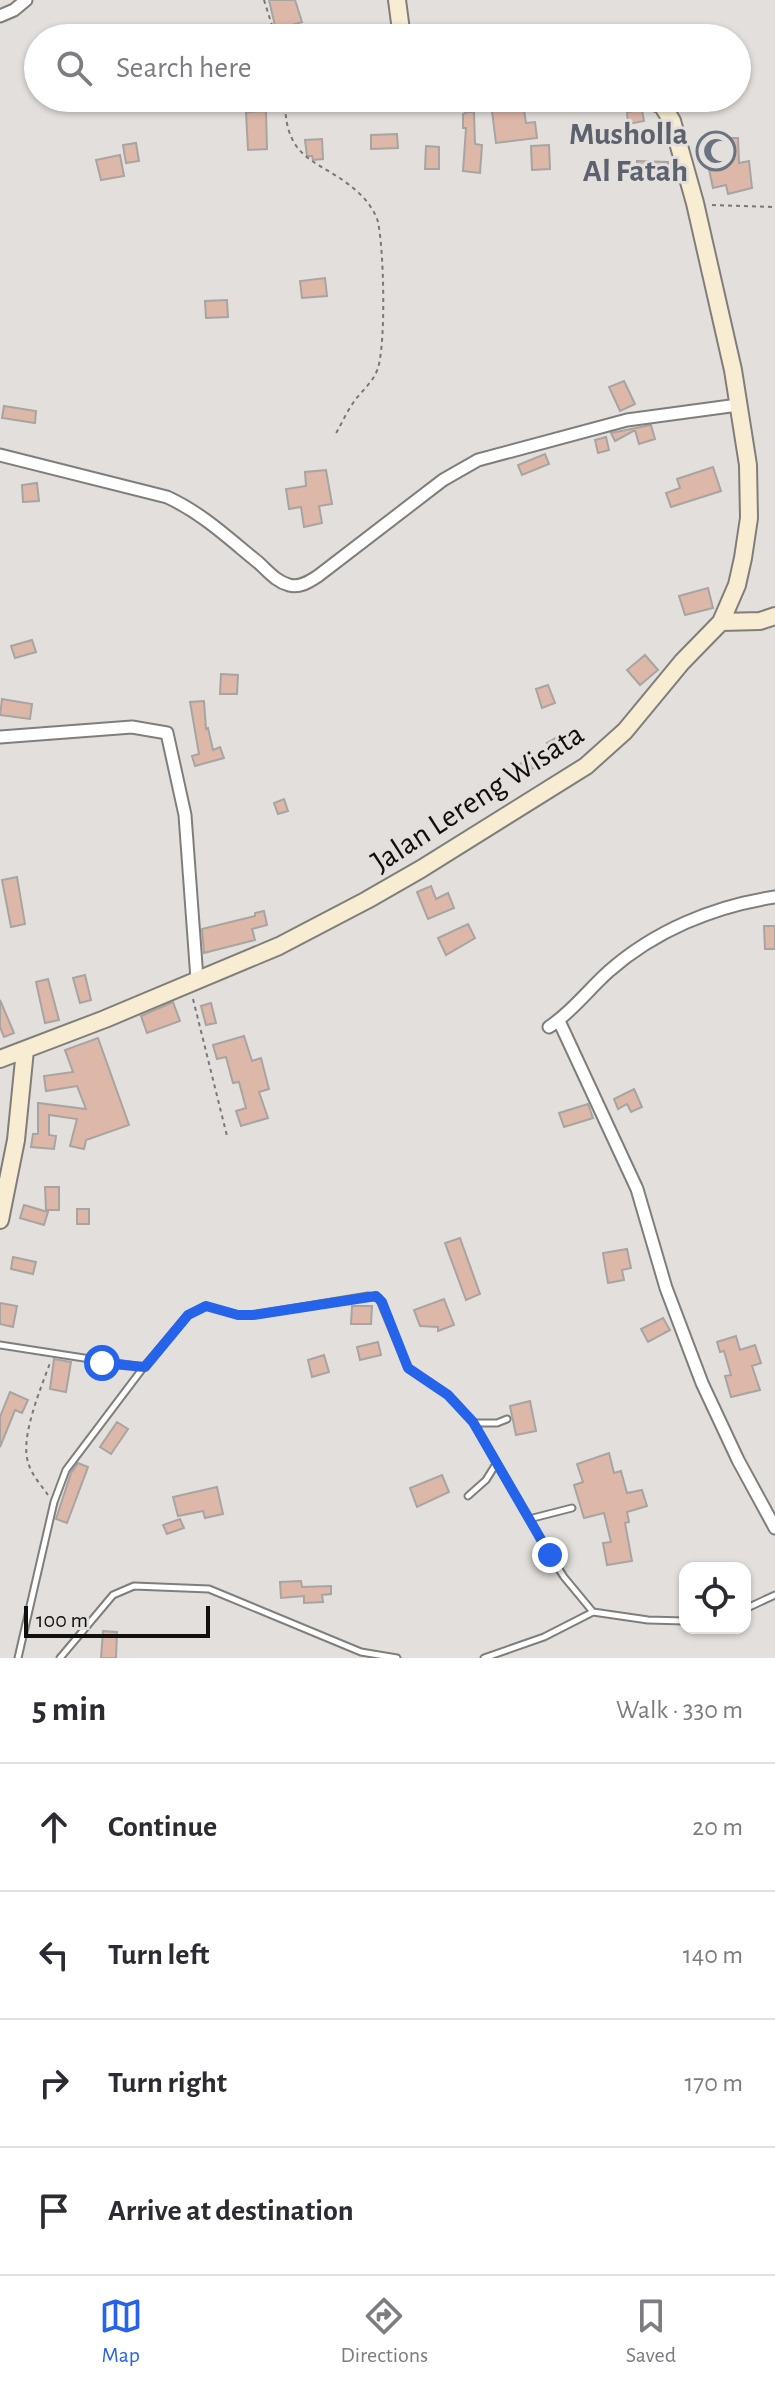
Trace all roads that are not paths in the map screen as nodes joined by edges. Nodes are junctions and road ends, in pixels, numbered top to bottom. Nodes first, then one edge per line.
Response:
1 (26, 0) edge
2 (397, 0) edge
3 (0, 16) edge
4 (400, 24) edge
5 (666, 112) edge
6 (738, 405) junction
7 (0, 455) edge
8 (775, 616) edge
9 (721, 622) junction
10 (0, 737) edge
11 (775, 897) edge
12 (193, 981) junction
13 (25, 1050) junction
14 (0, 1059) edge
15 (0, 1220) edge
16 (0, 1345) edge
17 (143, 1368) junction
18 (507, 1419) dead end
19 (473, 1422) junction
20 (496, 1464) junction
21 (468, 1496) dead end
22 (572, 1508) dead end
23 (529, 1519) junction
24 (775, 1528) edge
25 (775, 1595) edge
26 (751, 1606) edge
27 (593, 1612) junction
28 (679, 1621) edge
29 (18, 1658) edge
30 (60, 1658) edge
31 (397, 1658) edge
32 (484, 1658) edge

1 - 3 street
2 - 4 main road
5 - 6 main road, Jalan Lereng Wisata
6 - 7 street
6 - 9 main road, Jalan Lereng Wisata
8 - 9 main road
9 - 12 main road, Jalan Lereng Wisata
10 - 12 street
11 - 24 street
12 - 13 main road, Jalan Lereng Wisata
13 - 14 main road, Jalan Lereng Wisata
13 - 15 main road
16 - 17 lane
17 - 19 lane
17 - 29 lane
18 - 19 lane
19 - 20 lane
20 - 21 lane
20 - 23 lane
22 - 23 lane
23 - 27 lane
25 - 26 lane
27 - 28 lane
27 - 32 lane
30 - 31 lane

